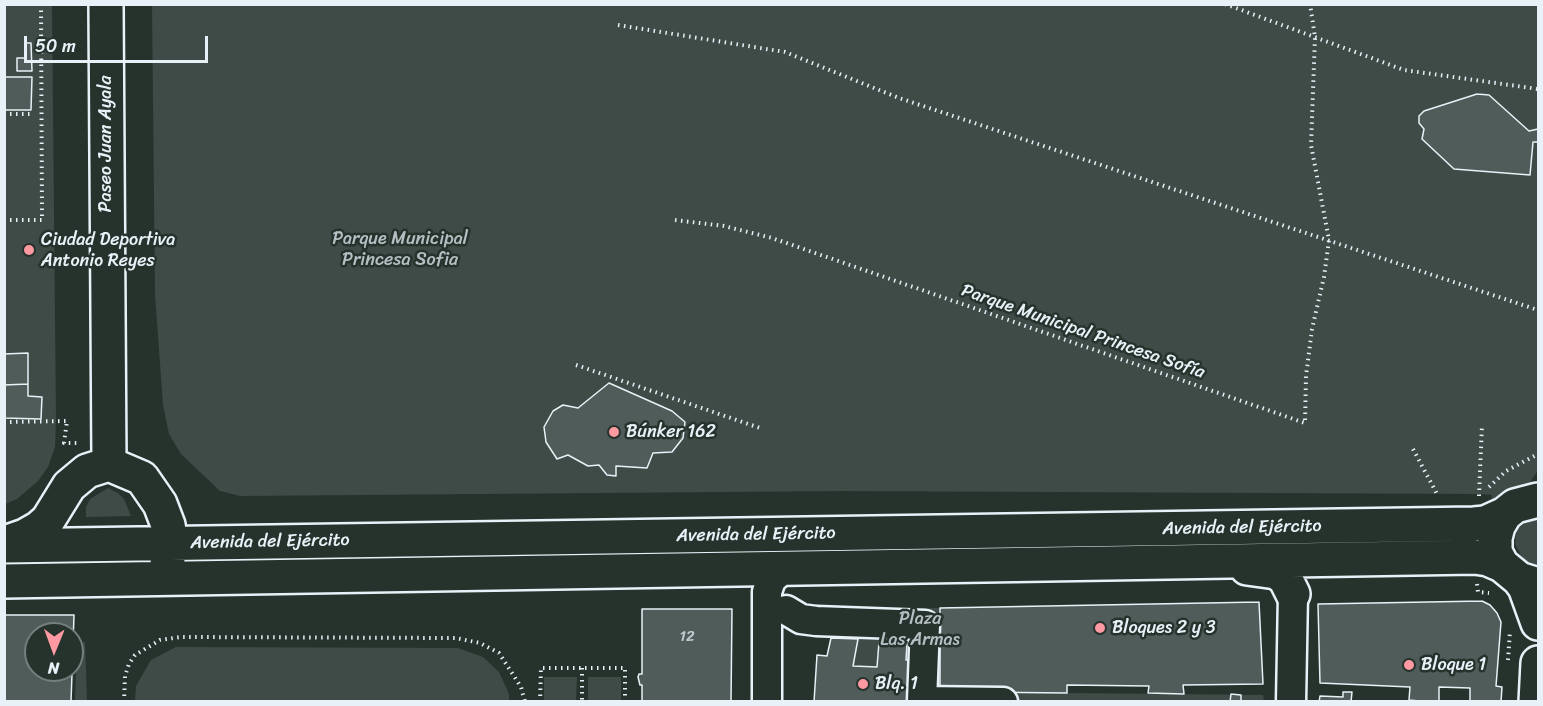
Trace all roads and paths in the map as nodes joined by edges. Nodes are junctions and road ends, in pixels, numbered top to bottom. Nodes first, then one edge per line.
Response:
1 (41, 4) edge
2 (106, 4) edge
3 (1225, 4) edge
4 (1310, 4) edge
5 (618, 25) dead end
6 (1315, 37) junction
7 (1539, 89) edge
8 (4, 114) edge
9 (31, 114) dead end
10 (4, 220) edge
11 (675, 220) dead end
12 (1329, 240) junction
13 (1539, 310) edge
14 (576, 365) dead end
15 (4, 422) edge
16 (760, 428) dead end
17 (1413, 449) dead end
18 (109, 453) junction
19 (1539, 454) edge
20 (1448, 494) dead end
21 (1469, 494) dead end
22 (1539, 500) edge
23 (1505, 514) junction
24 (171, 543) junction
25 (4, 545) edge
26 (1348, 559) junction
27 (1211, 561) junction
28 (784, 568) junction
29 (1520, 576) edge
30 (118, 580) junction
31 (4, 581) edge
32 (1293, 594) junction
33 (786, 610) dead end
34 (1539, 623) edge
35 (1539, 663) edge
36 (582, 668) junction
37 (922, 701) edge
38 (124, 702) edge
39 (525, 702) edge
40 (540, 702) edge
41 (582, 702) edge
42 (625, 702) edge
43 (766, 702) edge
44 (915, 702) edge
45 (1001, 702) edge
46 (1291, 702) edge
47 (1536, 702) edge

1 - 10 path
2 - 18 main road, Paseo Juan Ayala
3 - 6 path
4 - 6 path, Parque Municipal Princesa Sofía
5 - 12 path
6 - 7 path
6 - 12 path, Parque Municipal Princesa Sofía
8 - 9 path
11 - 12 path, Parque Municipal Princesa Sofía
12 - 13 path
14 - 16 path
15 - 18 path
17 - 20 path
18 - 24 main road
18 - 25 main road
19 - 21 path
22 - 23 main road, Avenida del Ejército
23 - 24 main road, Avenida del Ejército
23 - 29 main road
24 - 25 main road, Avenida del Ejército
24 - 30 main road
26 - 27 main road, Avenida del Ejército
26 - 29 main road, Avenida del Ejército
26 - 32 main road
27 - 28 main road, Avenida del Ejército
27 - 32 main road
28 - 30 main road, Avenida del Ejército
28 - 43 street
29 - 34 main road
30 - 31 main road, Avenida del Ejército
32 - 46 street
33 - 37 street
35 - 47 main road
36 - 40 path
36 - 41 path
36 - 42 path
37 - 44 street
37 - 45 street
38 - 39 path

